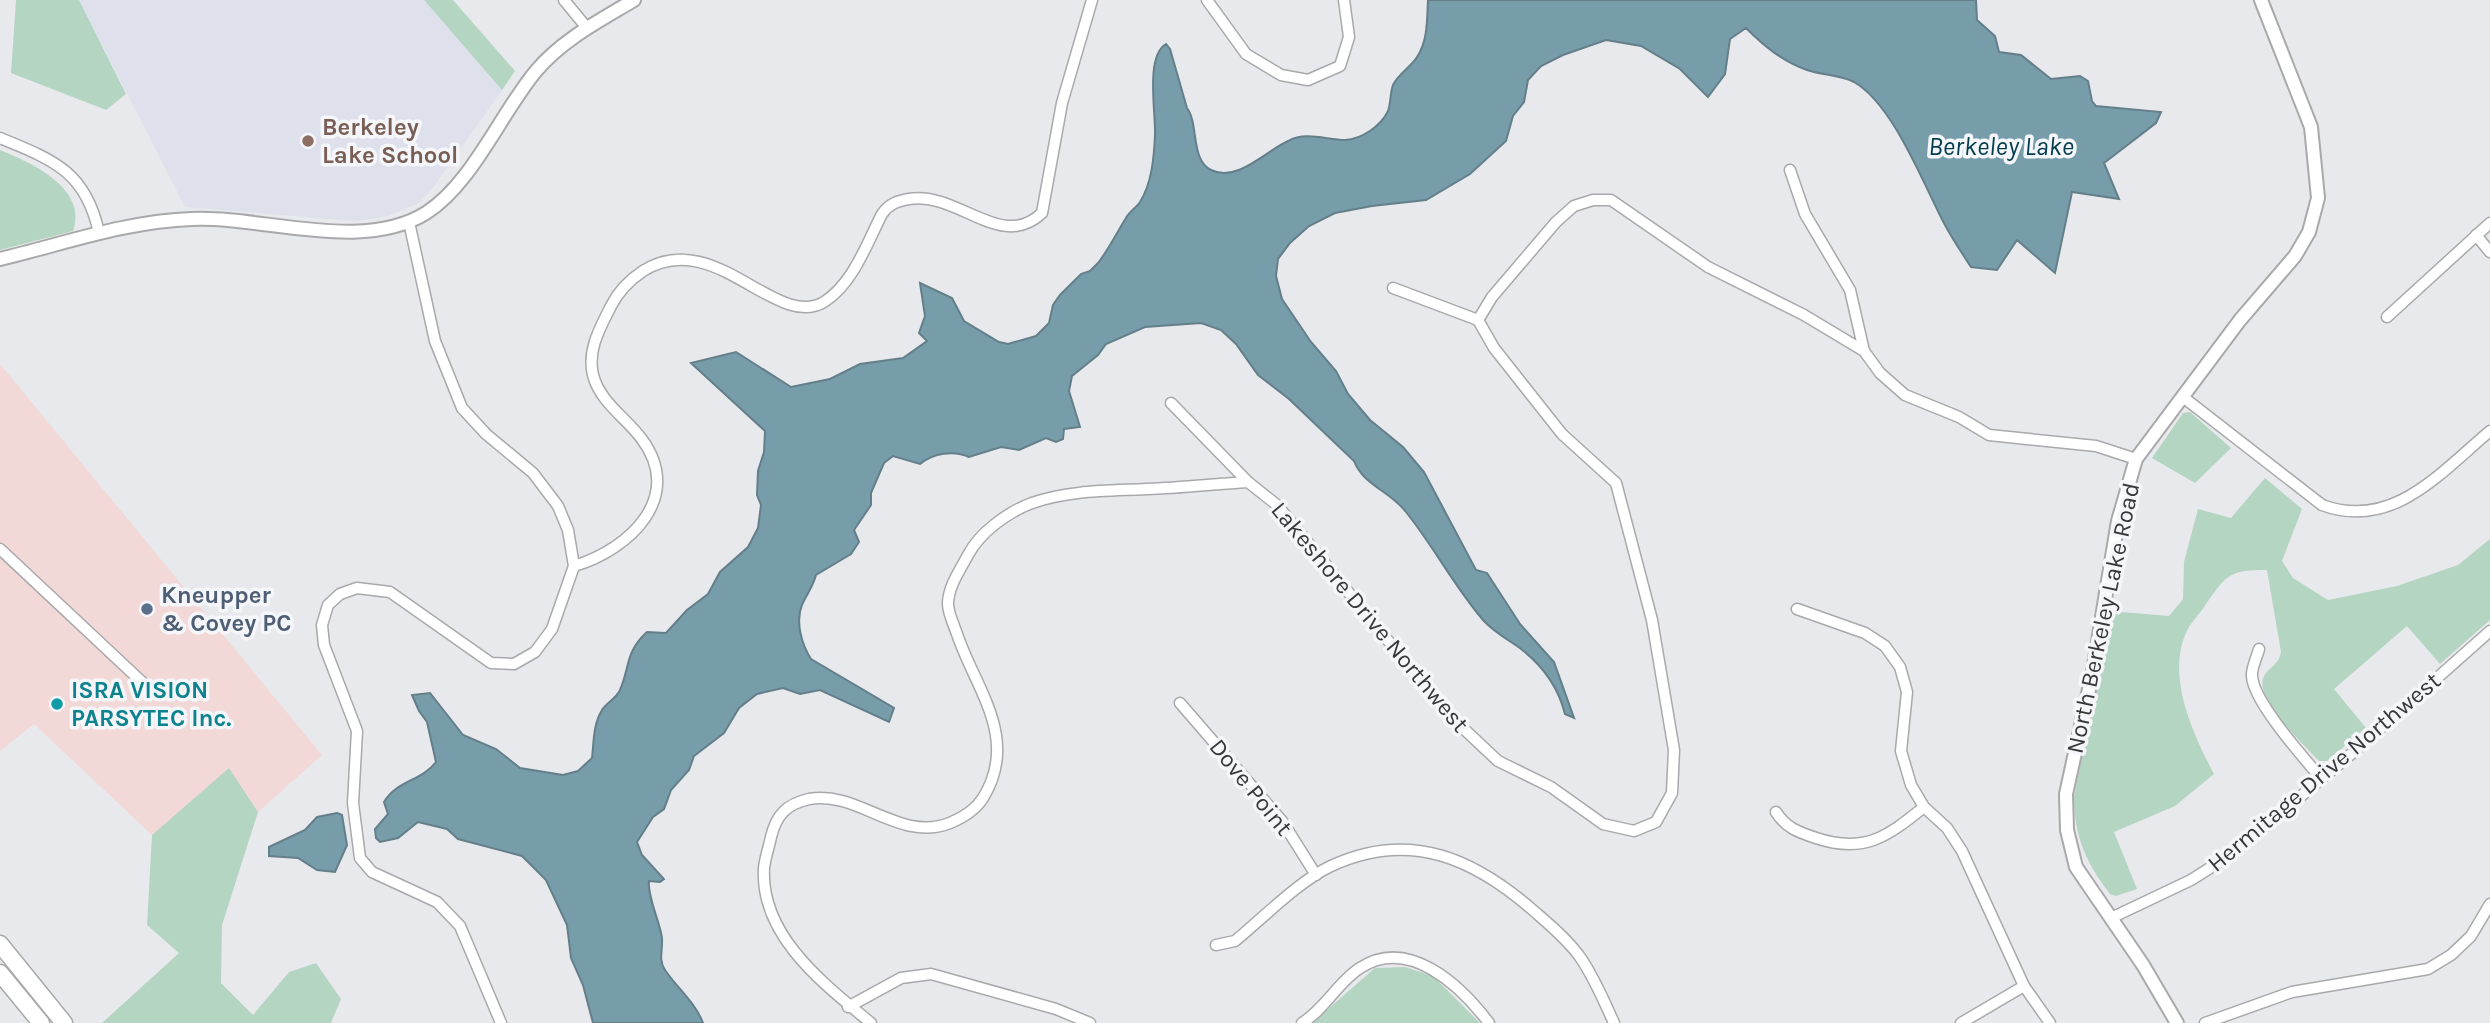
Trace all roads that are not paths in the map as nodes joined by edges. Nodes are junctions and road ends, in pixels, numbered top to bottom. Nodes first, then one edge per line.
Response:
1 (564, 0) edge
2 (634, 0) edge
3 (1092, 0) edge
4 (1207, 0) edge
5 (1344, 0) edge
6 (2261, 0) edge
7 (587, 28) junction
8 (0, 138) edge
9 (1790, 170) dead end
10 (409, 222) junction
11 (2490, 223) edge
12 (99, 233) junction
13 (2476, 235) junction
14 (2490, 252) edge
15 (0, 259) edge
16 (1393, 288) dead end
17 (2387, 317) dead end
18 (1478, 320) junction
19 (1864, 351) junction
20 (2183, 397) junction
21 (1171, 403) dead end
22 (2490, 432) edge
23 (2136, 459) junction
24 (1248, 482) junction
25 (0, 549) edge
26 (574, 566) junction
27 (1797, 609) dead end
28 (2490, 631) edge
29 (2259, 649) dead end
30 (143, 683) dead end
31 (1180, 703) dead end
32 (2320, 777) junction
33 (1924, 807) junction
34 (1776, 812) dead end
35 (1316, 876) junction
36 (2490, 904) edge
37 (2111, 918) junction
38 (0, 944) edge
39 (1216, 945) dead end
40 (0, 973) edge
41 (2024, 986) junction
42 (848, 1007) junction
43 (41, 1023) edge
44 (64, 1023) edge
45 (501, 1023) edge
46 (871, 1023) edge
47 (1090, 1023) edge
48 (1302, 1023) edge
49 (1489, 1023) edge
50 (1614, 1023) edge
51 (1961, 1023) edge
52 (2050, 1023) edge
53 (2177, 1023) edge
54 (2205, 1023) edge

1 - 7 street
2 - 7 street
3 - 26 street
4 - 5 street
6 - 20 street, North Berkeley Lake Road
7 - 10 street
8 - 12 street
9 - 19 street
10 - 12 street
10 - 26 street
11 - 13 street
12 - 15 street
13 - 14 street
13 - 17 street
16 - 18 street
18 - 19 street
18 - 24 street, Lakeshore Drive Northwest
19 - 23 street
20 - 22 street
20 - 23 street, North Berkeley Lake Road
21 - 24 street
23 - 37 street, North Berkeley Lake Road
24 - 42 street, Lakeshore Drive Northwest
25 - 30 street
26 - 45 street
27 - 33 street
28 - 32 street, Hermitage Drive Northwest
29 - 32 street
31 - 35 street, Dove Point
32 - 37 street, Hermitage Drive Northwest
33 - 34 street
33 - 41 street
35 - 39 street
35 - 50 street
36 - 54 street
37 - 53 street, North Berkeley Lake Road
38 - 44 highway
40 - 43 highway
41 - 51 street
41 - 52 street
42 - 46 street, Lakeshore Drive Northwest
42 - 47 street
48 - 49 street

